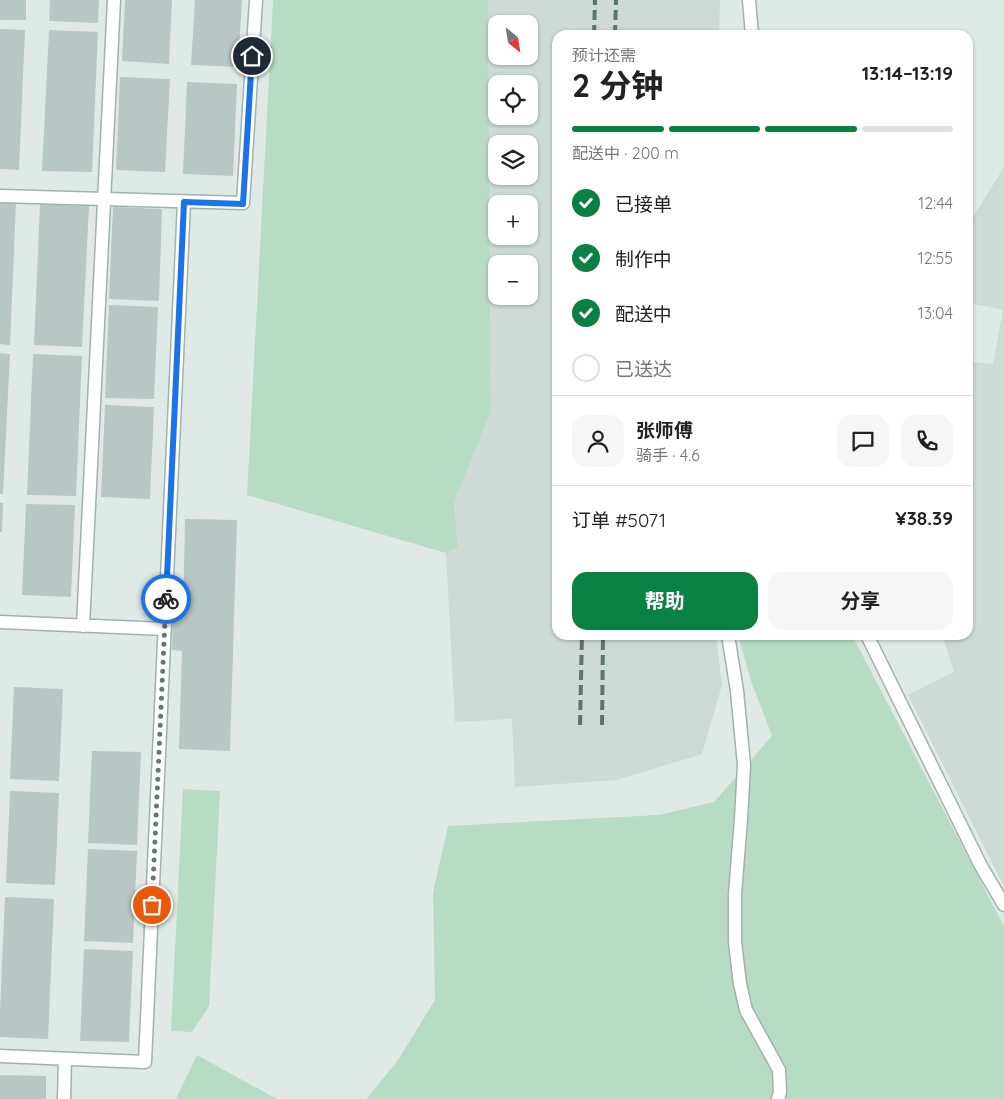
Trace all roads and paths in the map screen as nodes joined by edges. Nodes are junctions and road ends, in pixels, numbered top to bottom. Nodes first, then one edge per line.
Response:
1 (114, 0) edge
2 (256, 0) edge
3 (749, 0) edge
4 (752, 30) edge
5 (0, 196) edge
6 (104, 200) junction
7 (184, 202) junction
8 (0, 622) edge
9 (83, 626) junction
10 (165, 630) junction
11 (729, 640) edge
12 (869, 640) edge
13 (1004, 905) edge
14 (0, 1056) edge
15 (65, 1059) junction
16 (64, 1099) edge
17 (778, 1099) edge

1 - 6 lane
2 - 7 lane
3 - 4 lane
5 - 6 lane
6 - 7 lane
6 - 9 lane
7 - 10 lane
8 - 9 lane
9 - 10 lane
10 - 15 lane
11 - 17 lane
12 - 13 lane
14 - 15 lane
15 - 16 lane

